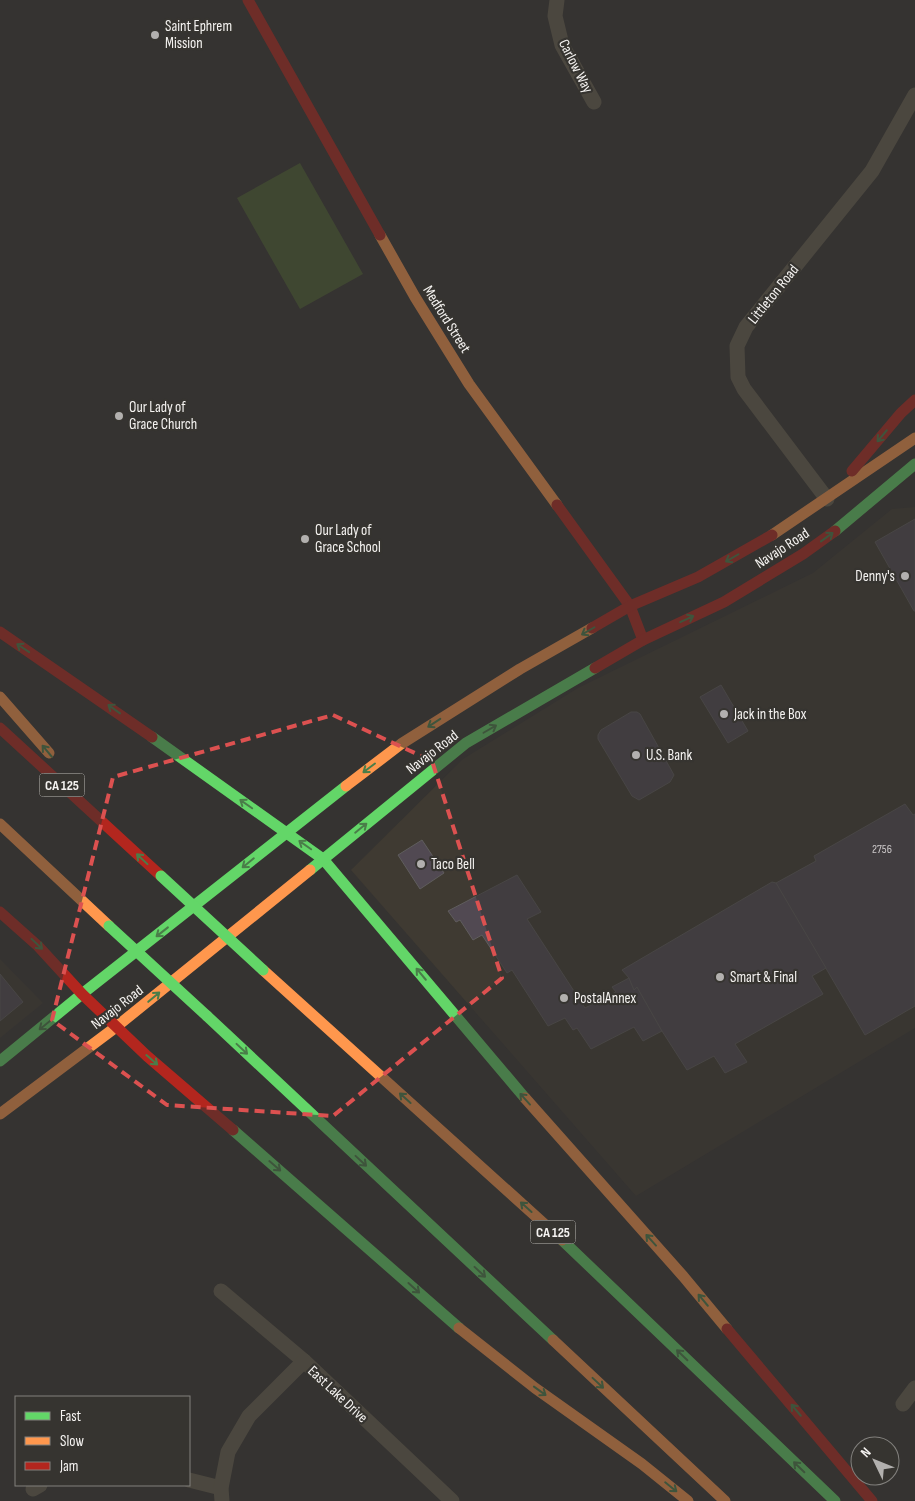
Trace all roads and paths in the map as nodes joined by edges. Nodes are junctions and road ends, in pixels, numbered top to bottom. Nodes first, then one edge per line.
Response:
1 (248, 0) edge
2 (557, 0) edge
3 (915, 94) edge
4 (594, 102) dead end
5 (915, 400) edge
6 (915, 438) edge
7 (915, 464) edge
8 (897, 495) dead end
9 (827, 499) junction
10 (843, 526) junction
11 (630, 606) junction
12 (0, 632) edge
13 (643, 640) junction
14 (0, 697) edge
15 (0, 728) edge
16 (54, 760) dead end
17 (67, 775) dead end
18 (0, 824) edge
19 (286, 832) junction
20 (124, 842) junction
21 (324, 858) junction
22 (23, 861) dead end
23 (0, 912) edge
24 (109, 926) junction
25 (82, 994) junction
26 (116, 1028) junction
27 (0, 1062) edge
28 (0, 1114) edge
29 (221, 1291) dead end
30 (304, 1362) junction
31 (915, 1388) edge
32 (903, 1404) dead end
33 (190, 1480) edge
34 (222, 1494) edge
35 (452, 1501) edge
36 (688, 1501) edge
37 (725, 1501) edge
38 (835, 1501) edge
39 (872, 1501) edge

1 - 11 main road, Medford Street
2 - 4 street, Carlow Way
3 - 9 street, Littleton Road
5 -> 9 main road
6 - 9 main road, Navajo Road
7 - 10 main road, Navajo Road
8 - 10 main road
9 -> 11 main road, Navajo Road
13 -> 10 main road, Navajo Road
11 - 13 main road, Medford Street
11 -> 19 main road, Navajo Road
19 -> 12 main road
21 -> 13 main road, Navajo Road
16 -> 14 main road
15 - 20 main road, CA 125
17 - 20 main road
18 - 24 main road
21 -> 19 main road
19 -> 25 main road, Navajo Road
38 -> 20 main road, CA 125, bridge
26 -> 21 main road, Navajo Road
39 -> 21 main road
22 - 24 main road
23 -> 25 main road
24 -> 37 main road, bridge
25 - 26 main road
25 -> 27 main road, Navajo Road
26 - 28 main road, Navajo Road
26 -> 36 main road
29 - 30 street, East Lake Drive
30 - 34 street
30 - 35 street, East Lake Drive
31 - 32 street
33 - 34 street

